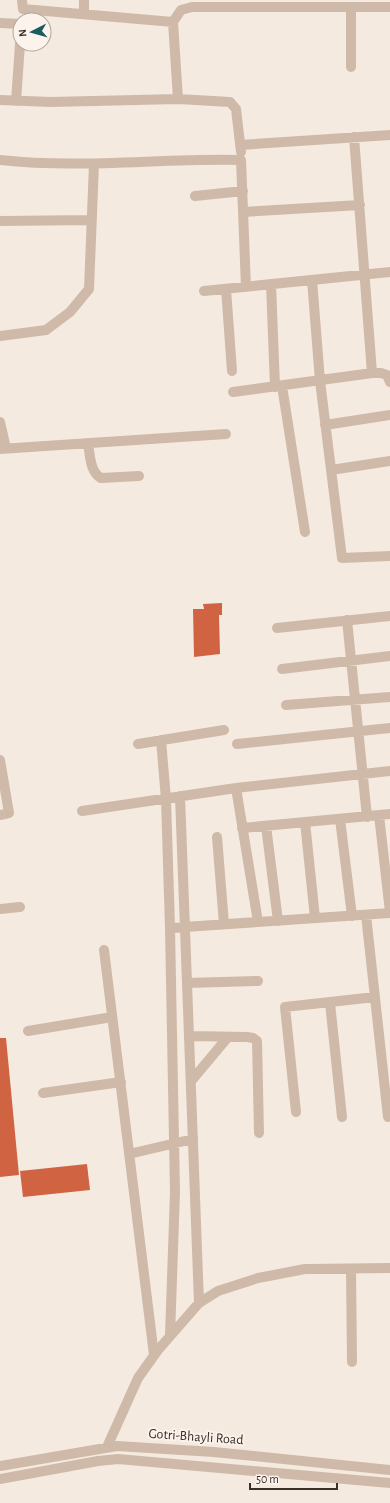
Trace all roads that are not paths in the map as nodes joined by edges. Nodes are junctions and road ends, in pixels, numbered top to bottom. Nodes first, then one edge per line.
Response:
1 (84, 0) edge
2 (22, 5) edge
3 (390, 7) edge
4 (351, 8) junction
5 (84, 14) junction
6 (173, 22) junction
7 (0, 23) edge
8 (12, 24) edge
9 (19, 52) edge
10 (351, 67) dead end
11 (178, 99) junction
12 (0, 100) edge
13 (16, 101) junction
14 (390, 135) edge
15 (354, 137) junction
16 (240, 145) junction
17 (0, 160) edge
18 (241, 160) junction
19 (94, 164) junction
20 (243, 191) junction
21 (195, 196) dead end
22 (360, 206) junction
23 (244, 212) junction
24 (92, 220) junction
25 (0, 221) edge
26 (390, 272) edge
27 (364, 274) junction
28 (312, 280) junction
29 (271, 284) junction
30 (246, 287) junction
31 (226, 289) junction
32 (204, 292) dead end
33 (0, 336) edge
34 (232, 371) dead end
35 (372, 373) junction
36 (320, 381) junction
37 (390, 382) edge
38 (278, 386) junction
39 (233, 392) dead end
40 (390, 415) edge
41 (0, 422) edge
42 (325, 425) junction
43 (226, 434) dead end
44 (88, 443) junction
45 (3, 449) edge
46 (390, 461) edge
47 (331, 470) junction
48 (139, 476) dead end
49 (305, 532) dead end
50 (390, 556) edge
51 (390, 616) edge
52 (347, 620) junction
53 (277, 628) dead end
54 (390, 656) edge
55 (351, 660) junction
56 (282, 669) dead end
57 (390, 697) edge
58 (355, 700) junction
59 (286, 705) dead end
60 (390, 728) edge
61 (224, 730) dead end
62 (359, 732) junction
63 (161, 740) junction
64 (138, 744) dead end
65 (237, 744) dead end
66 (0, 760) edge
67 (390, 771) edge
68 (363, 773) junction
69 (236, 788) junction
70 (180, 796) junction
71 (166, 799) junction
72 (82, 811) dead end
73 (390, 814) edge
74 (0, 815) edge
75 (379, 815) junction
76 (367, 817) junction
77 (340, 819) junction
78 (305, 822) junction
79 (266, 826) junction
80 (242, 828) junction
81 (217, 837) dead end
82 (20, 907) dead end
83 (0, 909) edge
84 (390, 912) edge
85 (366, 915) junction
86 (352, 916) junction
87 (315, 918) junction
88 (278, 921) junction
89 (258, 922) junction
90 (224, 924) junction
91 (186, 927) junction
92 (170, 928) junction
93 (104, 950) dead end
94 (258, 981) dead end
95 (187, 983) junction
96 (375, 997) junction
97 (330, 1003) junction
98 (112, 1016) junction
99 (28, 1031) dead end
100 (190, 1036) junction
101 (228, 1037) junction
102 (192, 1080) junction
103 (120, 1082) junction
104 (42, 1093) dead end
105 (296, 1112) dead end
106 (342, 1117) dead end
107 (388, 1117) dead end
108 (259, 1133) dead end
109 (194, 1139) junction
110 (174, 1144) junction
111 (129, 1154) junction
112 (390, 1268) edge
113 (351, 1269) junction
114 (198, 1303) junction
115 (170, 1336) junction
116 (154, 1356) junction
117 (352, 1362) dead end
118 (107, 1447) junction
119 (0, 1466) edge
120 (390, 1470) edge
121 (0, 1479) edge
122 (390, 1483) edge

1 - 5 street
2 - 5 street
3 - 4 street
4 - 6 street
4 - 10 street
5 - 6 street
6 - 11 street
7 - 8 street
9 - 13 street
11 - 13 street
11 - 16 street
12 - 13 street
14 - 15 street
15 - 16 street
15 - 22 street
16 - 18 street
17 - 19 street
18 - 19 street
18 - 20 street
19 - 24 street
20 - 21 street
20 - 23 street
22 - 23 street
22 - 27 street
23 - 30 street
24 - 25 street
24 - 33 street
26 - 27 street
27 - 28 street
27 - 35 street
28 - 29 street
28 - 36 street
29 - 30 street
29 - 38 street
30 - 31 street
31 - 32 street
31 - 34 street
35 - 36 street
35 - 37 street
36 - 38 street
36 - 42 street
38 - 39 street
38 - 49 street
40 - 42 street
41 - 45 street
42 - 47 street
43 - 44 street
44 - 45 street
44 - 48 street
46 - 47 street
47 - 50 street
51 - 52 street
52 - 53 street
52 - 55 street
54 - 55 street
55 - 56 street
55 - 58 street
57 - 58 street
58 - 59 street
58 - 62 street
60 - 62 street
61 - 63 street
62 - 65 street
62 - 68 street
63 - 64 street
63 - 71 street
66 - 74 street
67 - 68 street
68 - 69 street
68 - 76 street
69 - 70 street
69 - 80 street
70 - 71 street
70 - 91 street
71 - 72 street
71 - 92 street
73 - 75 street
75 - 76 street
75 - 84 street
76 - 77 street
77 - 78 street
77 - 86 street
78 - 79 street
78 - 87 street
79 - 80 street
79 - 88 street
80 - 89 street
81 - 90 street
82 - 83 street
84 - 85 street
85 - 86 street
85 - 96 street
86 - 87 street
87 - 88 street
88 - 89 street
89 - 90 street
90 - 91 street
91 - 92 street
91 - 95 street
92 - 110 street
93 - 98 street
94 - 95 street
95 - 100 street
96 - 97 street
96 - 107 street
97 - 105 street
97 - 106 street
98 - 99 street
98 - 103 street
100 - 101 street
100 - 102 street
101 - 102 street
101 - 108 street
102 - 109 street
103 - 104 street
103 - 111 street
109 - 110 street
109 - 114 street
110 - 111 street
110 - 115 street
111 - 116 street
112 - 113 street
113 - 114 street
113 - 117 street
114 - 115 street
115 - 116 street
116 - 118 street
118 - 119 street, Gotri-Bhayli Road
118 - 120 street, Gotri-Bhayli Road
121 - 122 street, Gotri-Bhayli Road

